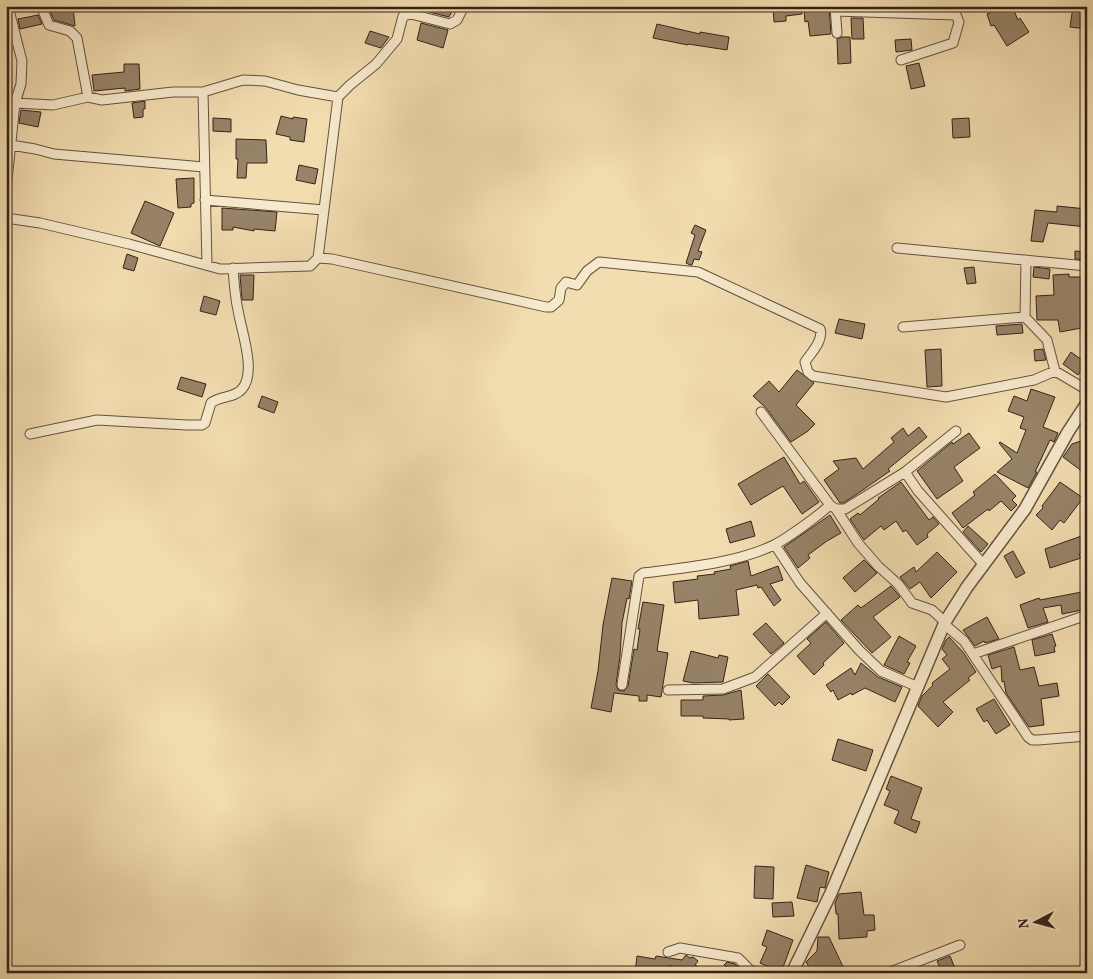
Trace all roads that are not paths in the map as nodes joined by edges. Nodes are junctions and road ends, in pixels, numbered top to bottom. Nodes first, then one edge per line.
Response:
1 (8, 6) edge
2 (42, 6) edge
3 (464, 6) edge
4 (835, 9) edge
5 (936, 10) edge
6 (837, 33) dead end
7 (901, 60) dead end
8 (203, 92) junction
9 (338, 97) junction
10 (88, 98) junction
11 (11, 102) edge
12 (11, 145) junction
13 (204, 167) junction
14 (7, 179) edge
15 (6, 190) edge
16 (205, 200) junction
17 (324, 210) junction
18 (6, 218) edge
19 (897, 248) dead end
20 (318, 258) junction
21 (1026, 260) junction
22 (207, 265) junction
23 (1087, 266) edge
24 (233, 268) junction
25 (1025, 317) junction
26 (903, 328) dead end
27 (1055, 371) junction
28 (1087, 390) edge
29 (1087, 404) edge
30 (761, 412) dead end
31 (956, 432) dead end
32 (30, 434) dead end
33 (905, 472) junction
34 (833, 507) junction
35 (775, 544) junction
36 (984, 565) junction
37 (827, 613) junction
38 (1087, 616) edge
39 (944, 623) junction
40 (973, 654) junction
41 (622, 685) dead end
42 (918, 687) junction
43 (668, 690) dead end
44 (1087, 736) edge
45 (960, 945) dead end
46 (668, 952) dead end
47 (796, 971) edge
48 (753, 973) edge
49 (888, 973) edge

1 - 11 street
2 - 10 street
3 - 9 street
4 - 5 street
4 - 6 street
5 - 7 street
8 - 9 street
8 - 10 street
8 - 13 street
9 - 17 street
10 - 11 street
11 - 12 street
12 - 13 street
12 - 14 street
13 - 16 street
14 - 15 street
16 - 17 street
16 - 22 street
17 - 20 street
18 - 22 street
19 - 21 street
20 - 24 street
20 - 27 street
21 - 23 street
21 - 25 street
22 - 24 street
24 - 32 street
25 - 26 street
25 - 27 street
27 - 28 street
29 - 36 street
30 - 34 street
31 - 33 street
33 - 34 street
33 - 36 street
34 - 35 street
34 - 39 street
35 - 37 street
35 - 41 street
36 - 39 street
37 - 42 street
37 - 43 street
38 - 40 street
39 - 40 street
39 - 42 street
40 - 44 street
42 - 47 street
45 - 49 street
46 - 48 street

